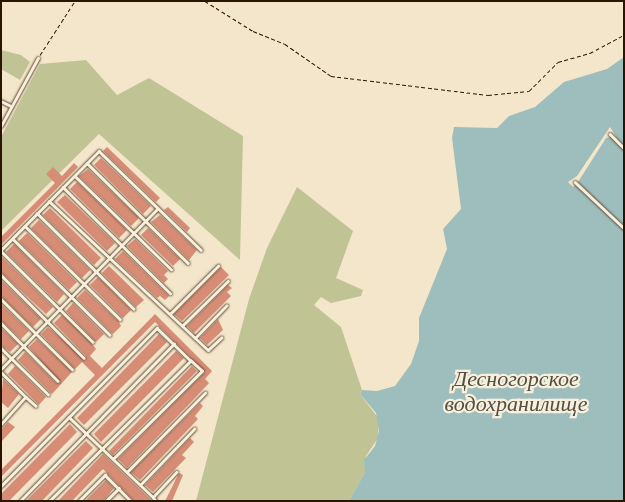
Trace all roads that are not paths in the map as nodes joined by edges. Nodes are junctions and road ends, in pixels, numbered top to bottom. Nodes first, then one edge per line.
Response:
1 (38, 58) road end
2 (1, 101) edge
3 (12, 106) junction
4 (1, 126) edge
5 (610, 134) dead end
6 (624, 148) edge
7 (87, 163) junction
8 (75, 176) junction
9 (575, 182) dead end
10 (63, 188) junction
11 (50, 201) junction
12 (156, 209) junction
13 (38, 213) junction
14 (145, 221) junction
15 (25, 226) junction
16 (624, 228) edge
17 (133, 233) junction
18 (13, 239) junction
19 (121, 246) junction
20 (201, 250) dead end
21 (1, 251) edge
22 (109, 258) junction
23 (188, 263) dead end
24 (218, 266) dead end
25 (170, 269) dead end
26 (95, 272) junction
27 (1, 275) edge
28 (228, 281) dead end
29 (84, 284) junction
30 (170, 293) dead end
31 (72, 297) junction
32 (1, 299) edge
33 (226, 306) dead end
34 (60, 309) junction
35 (134, 309) dead end
36 (170, 314) junction
37 (120, 319) dead end
38 (48, 322) junction
39 (1, 323) edge
40 (182, 326) junction
41 (36, 333) junction
42 (110, 335) dead end
43 (195, 338) junction
44 (221, 338) dead end
45 (94, 342) dead end
46 (174, 344) junction
47 (24, 346) junction
48 (1, 348) edge
49 (12, 358) junction
50 (84, 358) dead end
51 (191, 361) junction
52 (72, 369) dead end
53 (1, 371) edge
54 (58, 381) dead end
55 (205, 393) dead end
56 (48, 394) dead end
57 (26, 397) junction
58 (36, 406) dead end
59 (69, 417) junction
60 (1, 425) edge
61 (194, 429) dead end
62 (86, 434) junction
63 (103, 449) junction
64 (114, 459) junction
65 (127, 472) junction
66 (176, 472) dead end
67 (140, 485) junction
68 (1, 486) edge
69 (118, 488) junction
70 (153, 497) junction
71 (20, 501) edge
72 (50, 501) edge
73 (79, 501) edge
74 (106, 501) edge
75 (131, 501) edge
76 (156, 501) edge

1 - 3 lane
2 - 3 lane
3 - 4 lane
5 - 6 lane
7 - 8 lane
7 - 12 lane
7 - 14 lane
8 - 10 lane
8 - 17 lane
9 - 16 lane
10 - 11 lane
10 - 19 lane
11 - 13 lane
11 - 22 lane
12 - 14 lane
12 - 20 lane
13 - 15 lane
13 - 26 lane
14 - 17 lane
14 - 23 lane
15 - 18 lane
15 - 29 lane
17 - 19 lane
17 - 25 lane
18 - 21 lane
18 - 31 lane
19 - 22 lane
19 - 30 lane
21 - 34 lane
22 - 26 lane
22 - 36 lane
24 - 36 lane
26 - 29 lane
26 - 35 lane
27 - 38 lane
28 - 40 lane
29 - 31 lane
29 - 37 lane
31 - 34 lane
31 - 42 lane
32 - 41 lane
33 - 43 lane
34 - 38 lane
34 - 45 lane
36 - 40 lane
38 - 41 lane
38 - 50 lane
39 - 47 lane
40 - 43 lane
41 - 47 lane
41 - 52 lane
43 - 44 lane
46 - 51 lane
46 - 59 lane
46 - 62 lane
47 - 49 lane
47 - 54 lane
48 - 49 lane
49 - 53 lane
49 - 56 lane
51 - 63 lane
51 - 64 lane
53 - 57 lane
55 - 65 lane
57 - 58 lane
57 - 60 lane
59 - 62 lane
59 - 68 lane
61 - 67 lane
62 - 63 lane
62 - 71 lane
63 - 64 lane
63 - 72 lane
64 - 65 lane
65 - 67 lane
66 - 70 lane
67 - 70 lane
69 - 73 lane
69 - 74 lane
69 - 75 lane
70 - 76 lane

